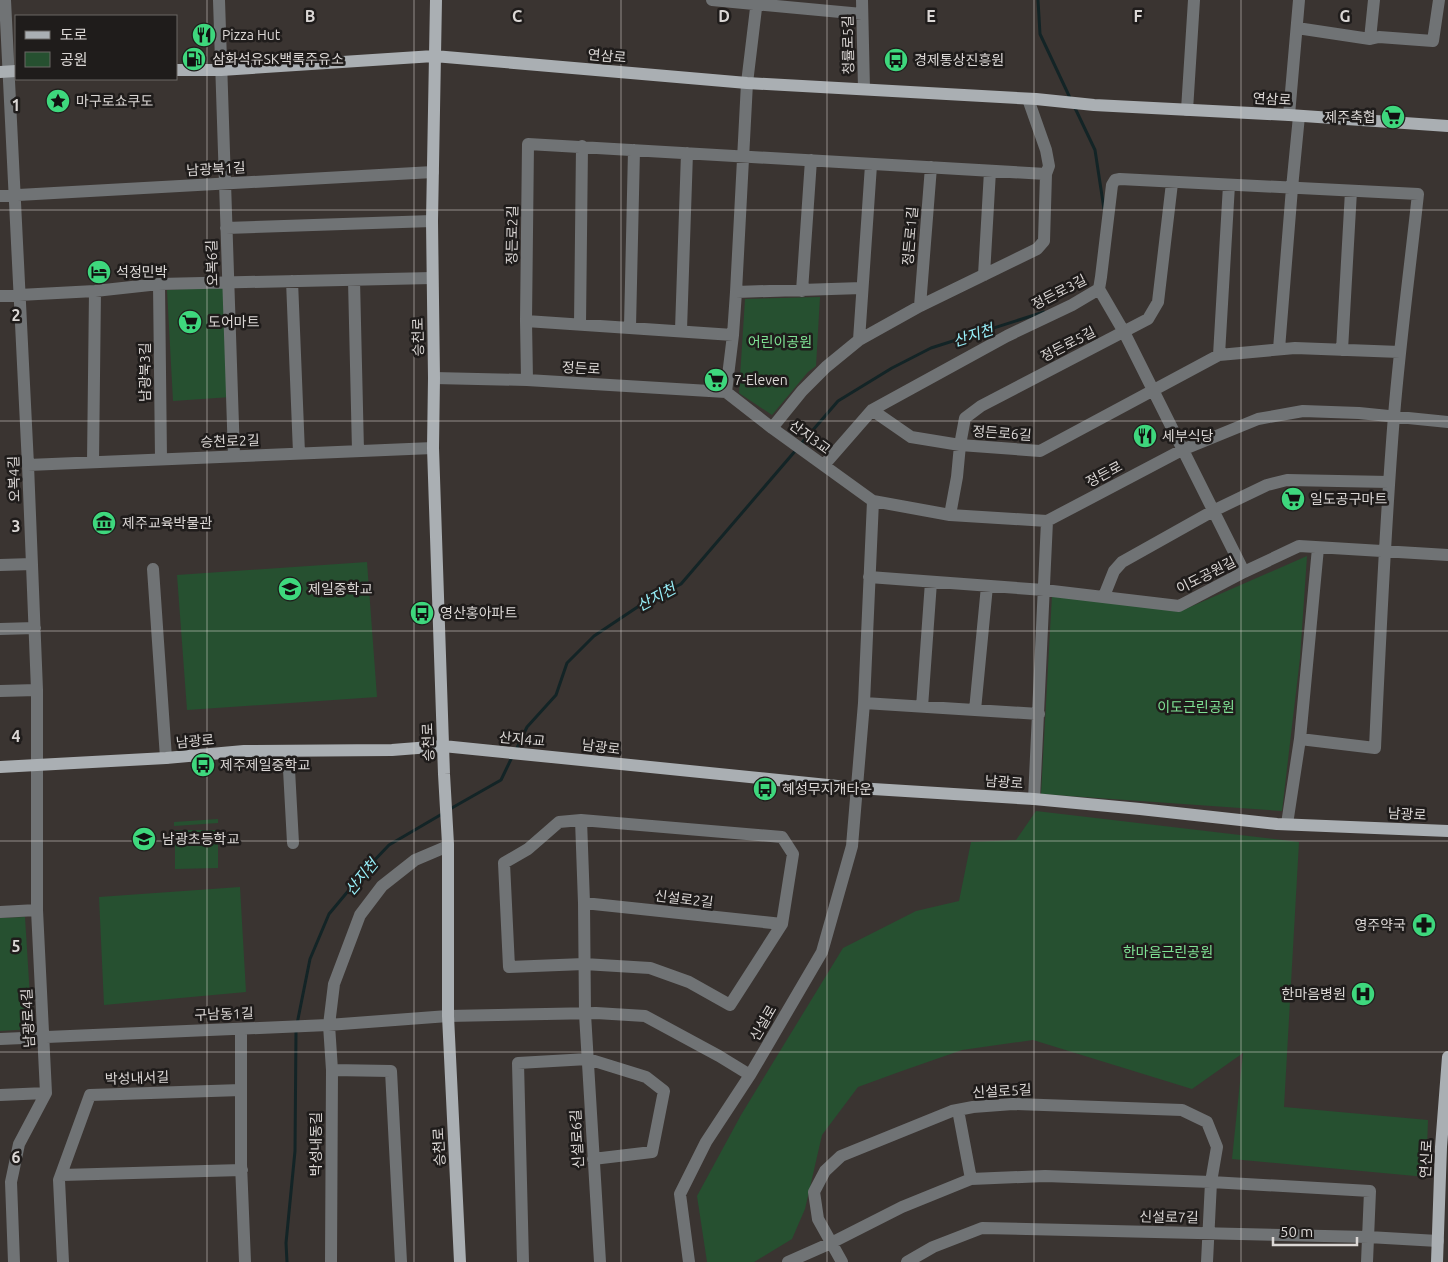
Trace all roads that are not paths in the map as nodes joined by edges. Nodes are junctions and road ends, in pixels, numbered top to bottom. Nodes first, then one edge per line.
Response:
1 (5, 0) edge
2 (219, 0) edge
3 (436, 0) edge
4 (712, 0) edge
5 (862, 0) edge
6 (1194, 0) edge
7 (1299, 0) edge
8 (1374, 0) edge
9 (1439, 0) edge
10 (757, 2) edge
11 (862, 14) junction
12 (1297, 28) junction
13 (1370, 39) junction
14 (434, 56) junction
15 (178, 70) edge
16 (220, 70) junction
17 (8, 72) edge
18 (747, 83) junction
19 (864, 89) junction
20 (1032, 99) junction
21 (1188, 110) junction
22 (1294, 116) junction
23 (1448, 126) edge
24 (582, 146) junction
25 (634, 150) junction
26 (687, 153) junction
27 (744, 156) junction
28 (811, 160) junction
29 (871, 165) junction
30 (931, 168) junction
31 (990, 170) junction
32 (433, 172) junction
33 (1046, 174) junction
34 (1172, 183) junction
35 (225, 184) junction
36 (1229, 185) junction
37 (1292, 188) junction
38 (1351, 191) junction
39 (16, 195) junction
40 (0, 196) edge
41 (432, 220) junction
42 (226, 228) junction
43 (984, 275) junction
44 (432, 278) junction
45 (354, 280) junction
46 (292, 281) junction
47 (228, 283) junction
48 (159, 284) junction
49 (862, 288) junction
50 (1099, 289) junction
51 (95, 291) junction
52 (802, 291) junction
53 (736, 292) junction
54 (0, 296) edge
55 (19, 296) junction
56 (920, 306) junction
57 (526, 320) junction
58 (580, 325) junction
59 (630, 327) junction
60 (681, 330) junction
61 (1124, 332) junction
62 (733, 335) junction
63 (859, 340) junction
64 (1279, 349) junction
65 (1342, 350) junction
66 (1400, 352) junction
67 (1219, 355) junction
68 (434, 378) junction
69 (527, 380) junction
70 (1153, 390) junction
71 (726, 392) junction
72 (872, 410) junction
73 (1394, 418) junction
74 (1448, 422) edge
75 (772, 428) junction
76 (960, 445) junction
77 (433, 448) junction
78 (1182, 450) junction
79 (358, 451) junction
80 (299, 453) junction
81 (234, 456) junction
82 (160, 459) junction
83 (93, 462) junction
84 (28, 464) junction
85 (828, 468) junction
86 (1389, 482) junction
87 (872, 501) junction
88 (1213, 511) junction
89 (950, 515) junction
90 (1048, 521) junction
91 (1318, 548) junction
92 (1385, 552) junction
93 (1448, 555) edge
94 (32, 564) junction
95 (0, 565) edge
96 (154, 568) dead end
97 (1244, 572) junction
98 (869, 577) junction
99 (931, 582) junction
100 (987, 586) junction
101 (1044, 590) junction
102 (1104, 596) junction
103 (34, 628) junction
104 (0, 629) edge
105 (37, 690) junction
106 (0, 691) edge
107 (864, 703) junction
108 (922, 707) junction
109 (975, 710) junction
110 (1039, 714) junction
111 (1300, 739) junction
112 (443, 746) junction
113 (288, 751) junction
114 (483, 751) joint
115 (558, 757) joint
116 (166, 758) junction
117 (38, 765) junction
118 (0, 767) edge
119 (857, 788) junction
120 (1034, 799) junction
121 (581, 820) junction
122 (1287, 824) junction
123 (1448, 831) edge
124 (293, 843) dead end
125 (448, 845) junction
126 (584, 903) junction
127 (37, 910) junction
128 (0, 912) edge
129 (782, 924) junction
130 (584, 964) junction
131 (585, 1014) junction
132 (448, 1016) junction
133 (328, 1025) junction
134 (241, 1029) junction
135 (44, 1037) junction
136 (0, 1039) edge
137 (1448, 1057) edge
138 (588, 1059) junction
139 (332, 1070) junction
140 (750, 1075) junction
141 (241, 1090) junction
142 (46, 1093) junction
143 (0, 1095) edge
144 (958, 1110) junction
145 (593, 1159) junction
146 (242, 1170) junction
147 (61, 1175) junction
148 (971, 1179) junction
149 (1211, 1182) junction
150 (1210, 1233) junction
151 (1368, 1237) junction
152 (1438, 1242) junction
153 (831, 1243) junction
154 (14, 1262) edge
155 (63, 1262) edge
156 (245, 1262) edge
157 (331, 1262) edge
158 (401, 1262) edge
159 (460, 1262) edge
160 (523, 1262) edge
161 (600, 1262) edge
162 (688, 1262) edge
163 (788, 1262) edge
164 (842, 1262) edge
165 (906, 1262) edge
166 (1207, 1262) edge
167 (1367, 1262) edge
168 (1437, 1262) edge

1 - 17 street, 오복4길
2 - 16 street, 오복6길
3 - 14 main road, 승천로
4 - 10 street
5 - 11 street, 청률로5길
6 - 21 street
7 - 12 street
8 - 13 street
9 - 13 street
10 - 11 street
10 - 18 street
11 - 19 street, 청률로5길
12 - 13 street
12 - 22 street
14 - 16 main road, 연삼로
14 - 18 main road, 연삼로
14 - 32 main road, 승천로
15 - 16 main road, 연삼로
16 - 35 street, 오복6길
17 - 39 street, 오복4길
18 - 19 main road, 연삼로
18 - 27 street
19 - 20 main road, 연삼로
20 - 21 main road, 연삼로
20 - 33 street
21 - 22 main road, 연삼로
22 - 23 main road, 연삼로
22 - 37 street
24 - 25 street, 정든로2길
24 - 57 street, 정든로2길
24 - 58 street
25 - 26 street, 정든로2길
25 - 59 street
26 - 27 street, 정든로2길
26 - 60 street
27 - 28 street
27 - 53 street
28 - 29 street
28 - 52 street
29 - 30 street
29 - 49 street
30 - 31 street
30 - 56 street, 정든로1길
31 - 33 street
31 - 43 street
32 - 35 street, 남광북1길
32 - 41 main road, 승천로
33 - 43 street
34 - 36 street, 정든로3길
34 - 50 street, 정든로3길
34 - 61 street, 정든로5길
35 - 39 street, 남광북1길
35 - 42 street, 오복6길
36 - 37 street, 정든로3길
36 - 67 street
37 - 38 street, 정든로3길
37 - 64 street
38 - 65 street
38 - 66 street, 정든로3길
39 - 40 street, 남광북1길
39 - 55 street, 오복4길
41 - 42 street
41 - 44 main road, 승천로
42 - 47 street, 오복6길
43 - 56 street
44 - 45 street
44 - 68 main road, 승천로
45 - 46 street
45 - 79 street
46 - 47 street
46 - 80 street
47 - 48 street
47 - 81 street, 오복6길
48 - 51 street
48 - 82 street, 남광북3길
49 - 52 street
49 - 63 street
50 - 61 street
50 - 72 street, 정든로3길
51 - 55 street
51 - 83 street
52 - 53 street
53 - 62 street
54 - 55 street
55 - 84 street, 오복4길
56 - 63 street
57 - 58 street
57 - 69 street, 정든로2길
58 - 59 street
59 - 60 street
60 - 62 street
61 - 70 street
61 - 76 street, 정든로5길
62 - 71 street
63 - 75 street
64 - 65 street, 정든로6길
64 - 67 street, 정든로6길
65 - 66 street, 정든로6길
66 - 73 street, 정든로3길
67 - 70 street, 정든로6길
68 - 69 street, 정든로
68 - 77 main road, 승천로
69 - 71 street, 정든로
70 - 76 street, 정든로6길
70 - 78 street
71 - 75 street
72 - 76 street, 정든로6길
72 - 85 street, 정든로3길
73 - 74 street, 정든로
73 - 78 street, 정든로
73 - 86 street
75 - 85 street, 산지3교
76 - 89 street, 정든로5길
77 - 79 street, 승천로2길
77 - 112 main road, 승천로
78 - 88 street
78 - 90 street, 정든로
79 - 80 street, 승천로2길
80 - 81 street, 승천로2길
81 - 82 street, 승천로2길
82 - 83 street, 승천로2길
83 - 84 street, 승천로2길
84 - 94 street, 오복4길
85 - 87 street
86 - 88 street
86 - 92 street
87 - 89 street
87 - 98 street
88 - 97 street
88 - 102 street
89 - 90 street
90 - 101 street
91 - 92 street, 이도공원길
91 - 97 street, 이도공원길
91 - 111 street
92 - 93 street, 이도공원길
92 - 111 street
94 - 95 street
94 - 103 street, 오복4길
96 - 116 street
97 - 102 street, 이도공원길
98 - 99 street, 이도공원길
98 - 107 street
99 - 100 street, 이도공원길
99 - 108 street
100 - 101 street, 이도공원길
100 - 109 street
101 - 102 street, 이도공원길
101 - 110 street
103 - 104 street
103 - 105 street, 오복4길
105 - 106 street
105 - 117 street, 오복4길
107 - 108 street
107 - 119 street
108 - 109 street
109 - 110 street
110 - 120 street
111 - 122 street
112 - 113 main road, 남광로
112 - 114 main road, 남광로
112 - 125 main road, 승천로
113 - 116 main road, 남광로
113 - 124 street
114 - 115 main road, 산지4교
115 - 119 main road, 남광로
116 - 117 main road, 남광로
117 - 118 main road, 남광로
117 - 127 street, 남광로4길
119 - 120 main road, 남광로
119 - 140 street, 신설로
120 - 122 main road, 남광로
121 - 126 street
121 - 129 street
121 - 130 street
122 - 123 main road, 남광로
125 - 132 main road, 승천로
125 - 133 street, 박성내동길
126 - 129 street, 신설로2길
126 - 130 street
127 - 128 street
127 - 135 street, 남광로4길
129 - 130 street
130 - 131 street
131 - 132 street, 구남동1길
131 - 138 street, 신설로6길
131 - 140 street, 구남동1길
132 - 133 street, 구남동1길
132 - 159 main road, 승천로
133 - 134 street, 구남동1길
133 - 139 street, 박성내동길
134 - 135 street, 구남동1길
134 - 141 street
135 - 136 street, 구남동1길
135 - 142 street, 남광로4길
137 - 152 main road, 연신로
138 - 145 street, 신설로6길
138 - 145 street
138 - 160 street
139 - 157 street, 박성내동길
139 - 158 street
140 - 162 street, 신설로
141 - 146 street
141 - 147 street, 박성내서길
142 - 143 street
142 - 154 street, 남광로4길
144 - 148 street
144 - 149 street, 신설로5길
144 - 153 street, 신설로5길
145 - 161 street, 신설로6길
146 - 147 street
146 - 156 street
147 - 155 street, 박성내서길
148 - 149 street
148 - 153 street
149 - 150 street, 신설로5길
149 - 151 street
150 - 151 street, 신설로7길
150 - 165 street, 신설로7길
150 - 166 street, 신설로5길
151 - 152 street, 신설로7길
151 - 167 street
152 - 168 main road, 연신로
153 - 163 street
153 - 164 street, 신설로5길

